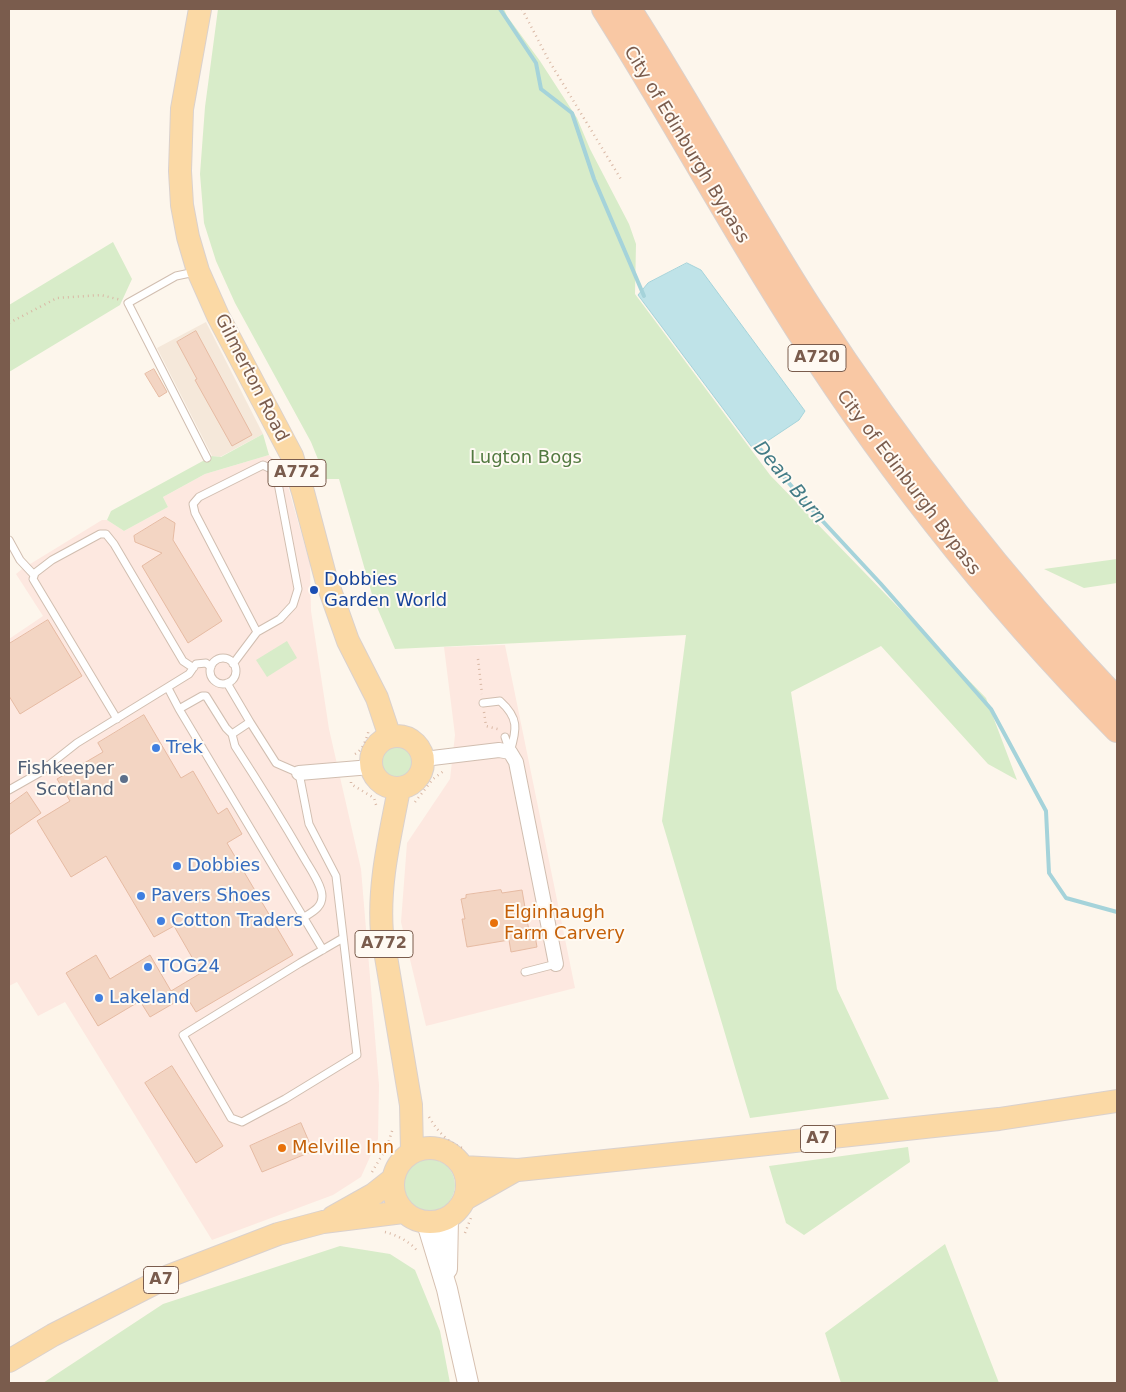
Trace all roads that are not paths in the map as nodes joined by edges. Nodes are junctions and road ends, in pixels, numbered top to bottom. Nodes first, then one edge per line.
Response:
1 (200, 9) edge
2 (604, 9) edge
3 (629, 9) edge
4 (198, 271) junction
5 (207, 458) dead end
6 (9, 540) edge
7 (34, 575) junction
8 (257, 632) junction
9 (233, 664) junction
10 (194, 667) junction
11 (211, 667) junction
12 (227, 683) junction
13 (168, 688) junction
14 (1117, 700) edge
15 (483, 702) dead end
16 (179, 709) junction
17 (117, 719) junction
18 (250, 722) junction
19 (1117, 730) edge
20 (396, 731) junction
21 (232, 734) junction
22 (505, 737) dead end
23 (510, 752) junction
24 (434, 758) junction
25 (371, 767) junction
26 (300, 773) junction
27 (399, 789) junction
28 (9, 790) edge
29 (303, 918) junction
30 (343, 938) junction
31 (323, 950) junction
32 (556, 964) joint
33 (525, 972) dead end
34 (1117, 1101) edge
35 (422, 1150) junction
36 (466, 1159) junction
37 (518, 1170) junction
38 (393, 1179) junction
39 (469, 1205) junction
40 (403, 1212) junction
41 (438, 1220) junction
42 (323, 1222) junction
43 (9, 1361) edge
44 (468, 1383) edge

1 - 4 main road, Gilmerton Road / A772
2 - 19 highway, City of Edinburgh Bypass / A720
3 - 14 highway, City of Edinburgh Bypass / A720
4 - 5 lane
4 - 20 main road, Gilmerton Road / A772
6 - 7 lane
7 - 10 lane
7 - 17 lane
8 - 8 lane
8 - 9 lane
9 - 11 lane
9 - 12 lane
10 - 11 lane
10 - 13 lane
11 - 12 lane
12 - 18 lane
13 - 16 lane
13 - 17 lane
15 - 23 lane
16 - 21 lane
16 - 29 lane
17 - 28 lane
18 - 21 lane
18 - 26 lane
20 - 24 main road
20 - 25 main road
21 - 29 lane
22 - 23 lane
23 - 24 street
23 - 32 street
24 - 27 main road
25 - 26 street
25 - 27 main road
26 - 30 lane
27 - 35 main road, A772
29 - 31 lane
30 - 31 lane
30 - 31 lane
32 - 33 lane
34 - 37 main road, A7
35 - 36 main road
35 - 38 main road
36 - 37 main road, A7
36 - 39 main road
37 - 39 main road, A7
38 - 40 main road
38 - 42 main road, A7
39 - 41 main road
40 - 41 main road
40 - 42 main road, A7
41 - 44 main road
42 - 43 main road, A7

